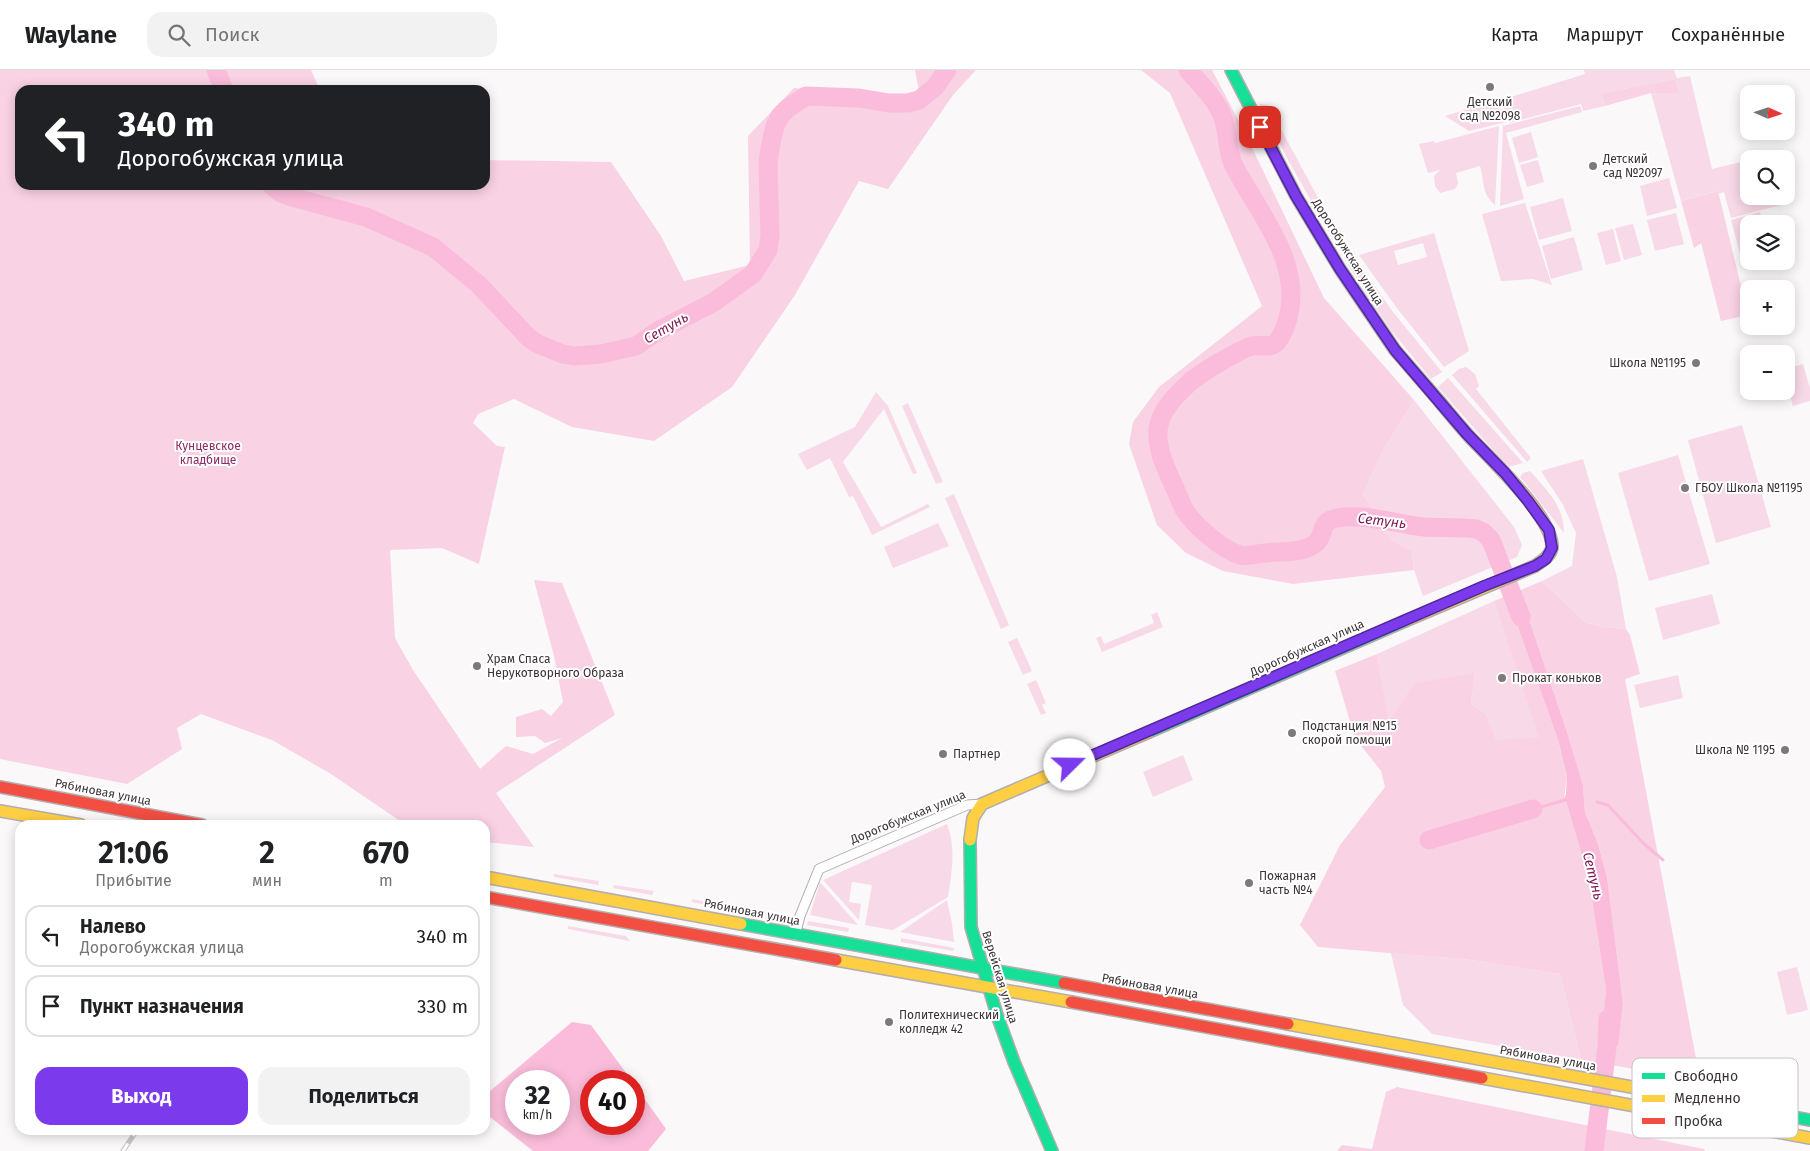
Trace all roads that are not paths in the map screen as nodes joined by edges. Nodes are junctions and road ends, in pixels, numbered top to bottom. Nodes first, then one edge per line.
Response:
1 (1231, 70) edge
2 (0, 787) edge
3 (982, 804) junction
4 (0, 811) edge
5 (52, 820) edge
6 (175, 820) edge
7 (490, 878) edge
8 (490, 898) edge
9 (796, 935) junction
10 (983, 969) junction
11 (988, 987) junction
12 (1632, 1088) edge
13 (1632, 1105) edge
14 (1052, 1151) edge

1 - 3 main road, Дорогобужская улица
2 - 6 main road, Рябиновая улица
3 - 9 street, Дорогобужская улица
3 - 10 main road, Верейская улица
4 - 5 main road
7 - 9 main road, Рябиновая улица
8 - 11 main road
9 - 10 main road, Рябиновая улица
10 - 11 main road, Верейская улица
10 - 12 main road, Рябиновая улица
11 - 13 main road
11 - 14 main road, Верейская улица

